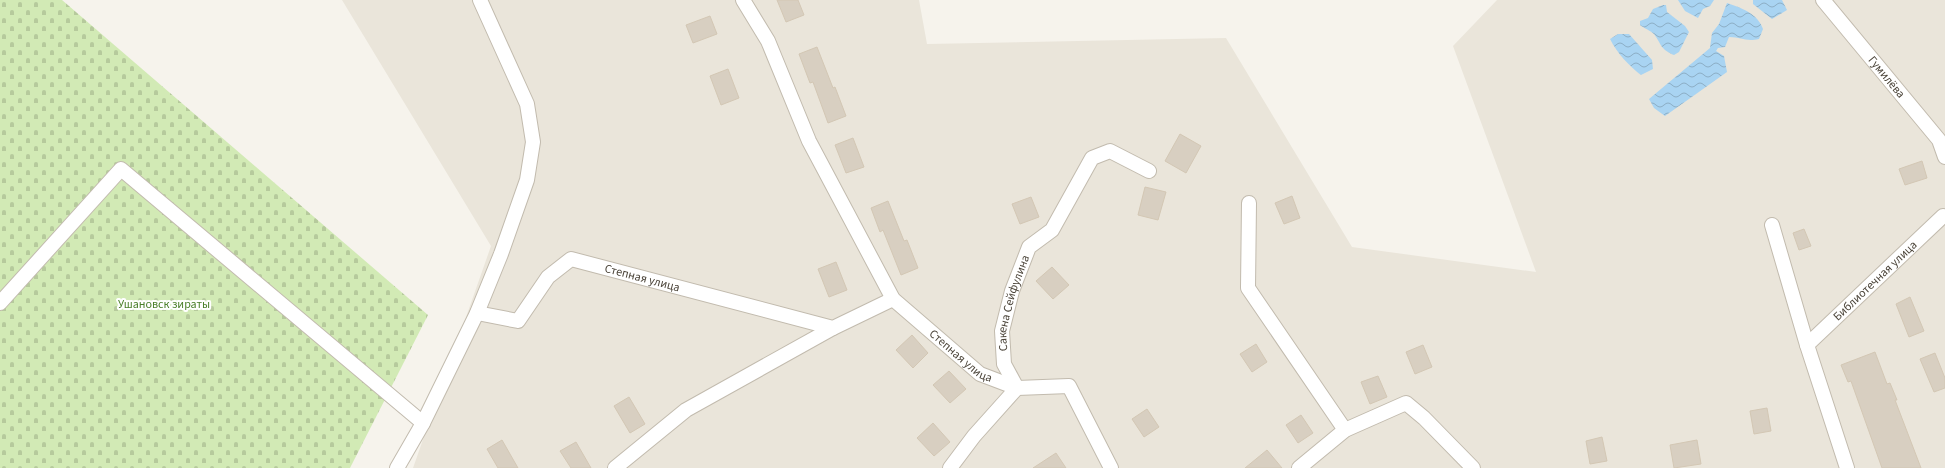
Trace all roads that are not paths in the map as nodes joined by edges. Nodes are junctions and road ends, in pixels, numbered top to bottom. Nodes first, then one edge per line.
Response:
1 (480, 0) edge
2 (743, 0) edge
3 (1822, 0) edge
4 (1945, 157) edge
5 (1149, 171) dead end
6 (1249, 203) dead end
7 (1944, 214) edge
8 (1772, 224) dead end
9 (893, 299) junction
10 (0, 303) edge
11 (477, 313) junction
12 (833, 328) junction
13 (1807, 345) junction
14 (1017, 388) junction
15 (423, 423) junction
16 (1345, 430) junction
17 (397, 468) edge
18 (615, 468) edge
19 (950, 468) edge
20 (1111, 468) edge
21 (1299, 468) edge
22 (1473, 468) edge
23 (1847, 468) edge

1 - 11 street
2 - 9 street, Степная улица
3 - 4 street, Гумилёва
5 - 14 street, Сакена Сейфулина
6 - 16 street
7 - 13 street, Библиотечная улица
8 - 13 street
9 - 12 street
9 - 14 street, Степная улица
10 - 15 street
11 - 12 street, Степная улица
11 - 15 street
12 - 18 street
13 - 23 street
14 - 19 street
14 - 20 street
15 - 17 street
16 - 21 street
16 - 22 street

